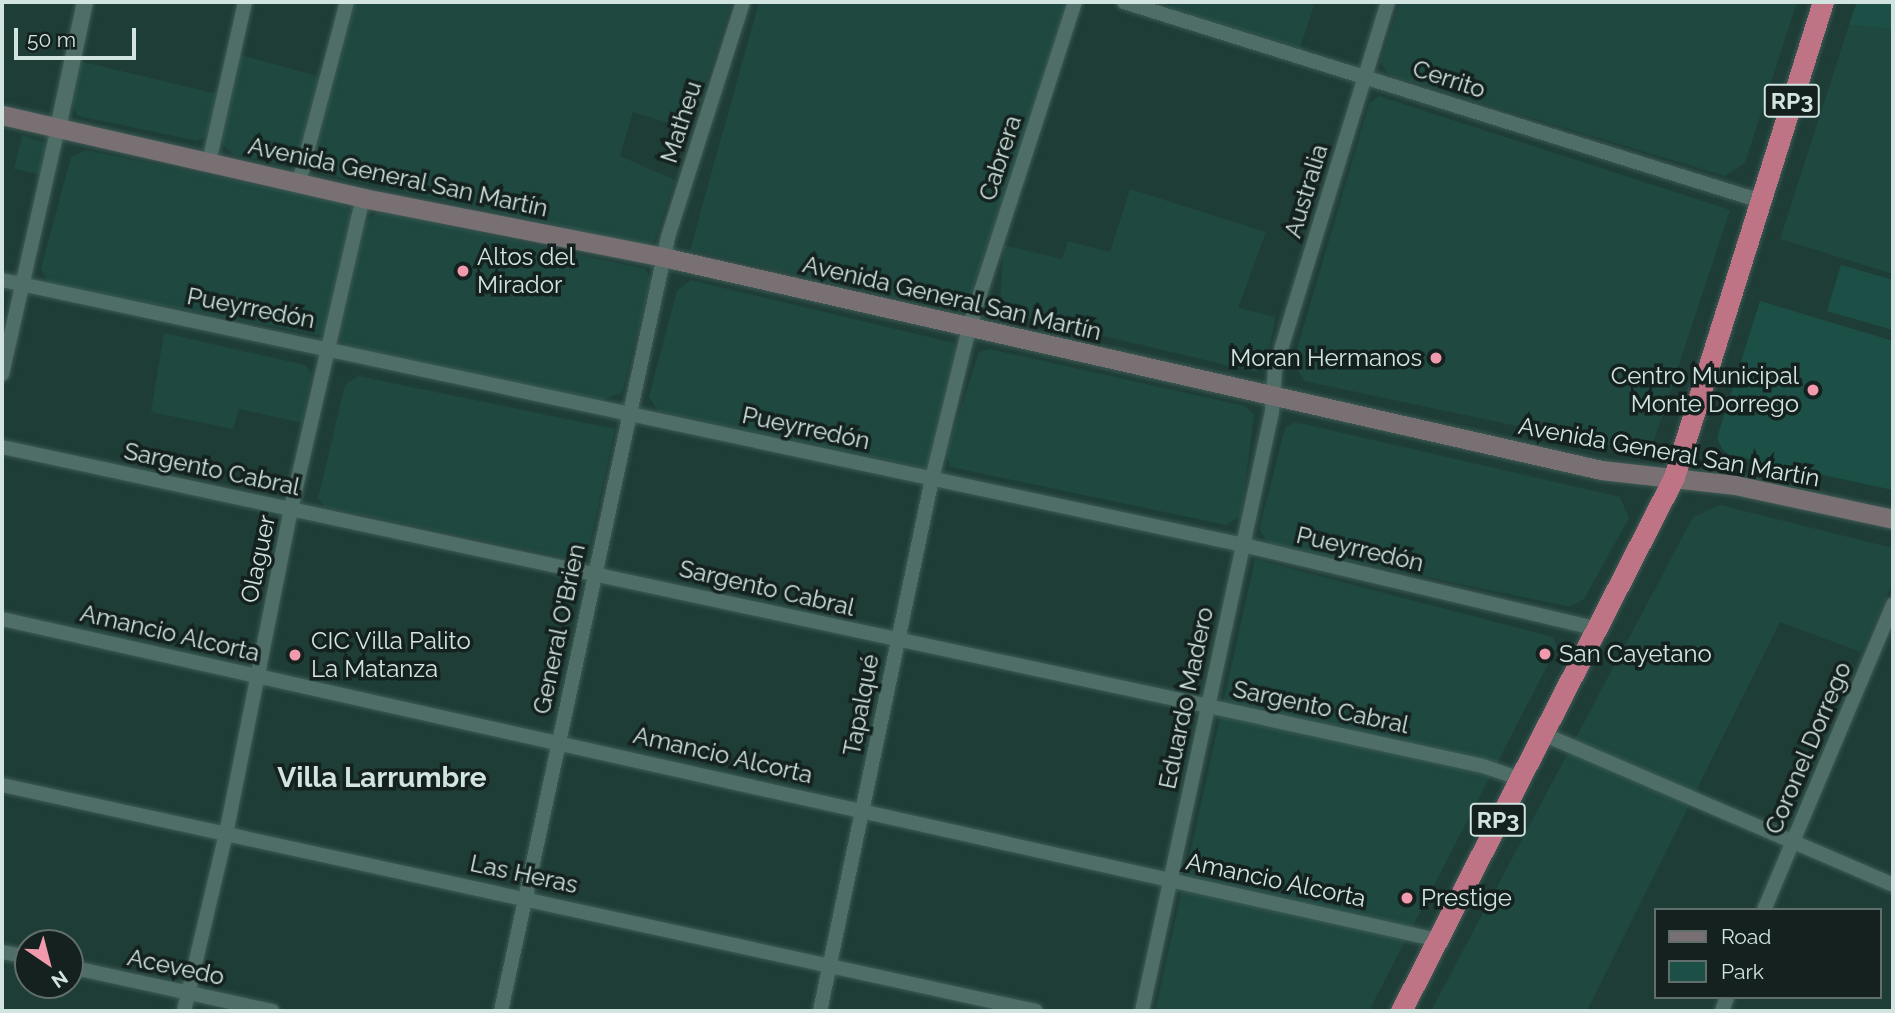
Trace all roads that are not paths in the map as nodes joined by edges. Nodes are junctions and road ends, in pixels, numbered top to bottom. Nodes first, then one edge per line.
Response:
1 (85, 2) edge
2 (244, 2) edge
3 (347, 2) edge
4 (743, 2) edge
5 (1075, 2) edge
6 (1124, 2) edge
7 (1388, 2) edge
8 (1824, 2) edge
9 (1365, 76) junction
10 (2, 115) edge
11 (58, 128) junction
12 (209, 162) junction
13 (299, 182) junction
14 (363, 198) junction
15 (1760, 201) junction
16 (663, 257) junction
17 (2, 281) edge
18 (22, 285) junction
19 (969, 328) junction
20 (330, 347) junction
21 (2, 374) edge
22 (1273, 394) junction
23 (629, 413) junction
24 (2, 447) edge
25 (1674, 477) junction
26 (932, 479) junction
27 (291, 509) junction
28 (1893, 519) edge
29 (1243, 545) junction
30 (593, 573) junction
31 (1893, 604) edge
32 (2, 619) edge
33 (1598, 629) junction
34 (897, 641) junction
35 (257, 676) junction
36 (1208, 706) junction
37 (1543, 734) junction
38 (559, 742) junction
39 (1520, 779) junction
40 (2, 785) edge
41 (863, 809) junction
42 (226, 834) junction
43 (1792, 843) junction
44 (1170, 880) junction
45 (1893, 885) edge
46 (524, 897) junction
47 (1765, 908) edge
48 (1434, 939) junction
49 (831, 963) junction
50 (84, 970) edge
51 (188, 993) junction
52 (184, 1011) edge
53 (272, 1011) edge
54 (501, 1011) edge
55 (820, 1011) edge
56 (1036, 1011) edge
57 (1142, 1011) edge
58 (1401, 1011) edge

1 - 11 street
2 - 12 street
3 - 13 street
4 - 16 street, Matheu
5 - 19 street, Cabrera
6 - 9 street, Cerrito
7 - 9 street, Australia
8 - 15 highway, RP3
9 - 15 street, Cerrito
9 - 22 street, Australia
10 - 11 main road, Avenida General San Martín
11 - 12 main road, Avenida General San Martín
11 - 18 street
12 - 13 main road, Avenida General San Martín
13 - 14 main road, Avenida General San Martín
14 - 16 main road, Avenida General San Martín
14 - 20 street, Olaguer
15 - 25 highway, RP3
16 - 19 main road, Avenida General San Martín
16 - 23 street, General O'Brien
17 - 18 street, Pueyrredón
18 - 20 street, Pueyrredón
18 - 21 street
19 - 22 main road, Avenida General San Martín
19 - 26 street, Tapalqué
20 - 23 street, Pueyrredón
20 - 27 street, Olaguer
22 - 25 main road, Avenida General San Martín
22 - 29 street, Eduardo Madero
23 - 26 street, Pueyrredón
23 - 30 street, General O'Brien
24 - 27 street, Sargento Cabral
25 - 28 main road, Avenida General San Martín
25 - 33 highway, RP3
26 - 29 street, Pueyrredón
26 - 34 street, Tapalqué
27 - 30 street, Sargento Cabral
27 - 35 street, Olaguer
29 - 33 street, Pueyrredón
29 - 36 street, Eduardo Madero
30 - 34 street, Sargento Cabral
30 - 38 street, General O'Brien
31 - 43 street, Coronel Dorrego
32 - 35 street, Amancio Alcorta
33 - 37 highway, RP3
34 - 36 street, Sargento Cabral
34 - 41 street, Tapalqué
35 - 38 street, Amancio Alcorta
35 - 42 street, Olaguer
36 - 39 street, Sargento Cabral
36 - 44 street, Eduardo Madero
37 - 39 highway, RP3
37 - 43 street
38 - 41 street, Amancio Alcorta
38 - 46 street, General O'Brien
39 - 48 highway, RP3
40 - 42 street, Las Heras
41 - 44 street, Amancio Alcorta
41 - 49 street, Tapalqué
42 - 46 street, Las Heras
42 - 51 street, Olaguer
43 - 45 street
43 - 47 street, Coronel Dorrego
44 - 48 street, Amancio Alcorta
44 - 57 street, Eduardo Madero
46 - 49 street, Las Heras
46 - 54 street, General O'Brien
48 - 58 highway, RP3
49 - 55 street, Tapalqué
49 - 56 street, Las Heras
50 - 51 street, Acevedo
51 - 52 street, Olaguer
51 - 53 street, Acevedo

